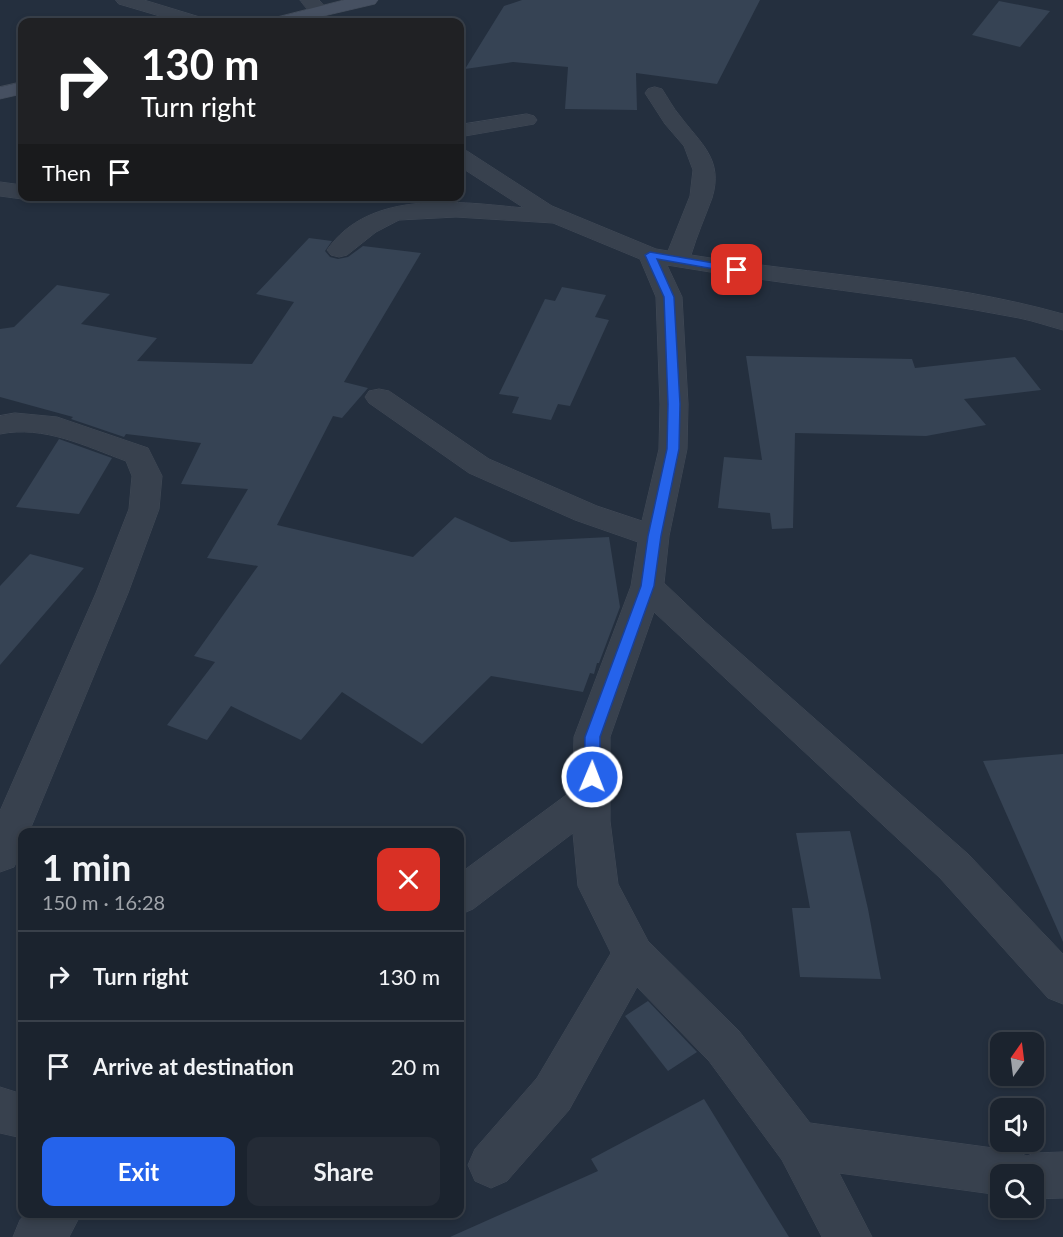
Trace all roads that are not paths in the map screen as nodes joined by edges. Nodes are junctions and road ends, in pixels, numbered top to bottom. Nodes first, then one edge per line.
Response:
1 (125, 0) edge
2 (369, 0) edge
3 (322, 5) edge
4 (184, 18) edge
5 (290, 18) edge
6 (18, 89) edge
7 (0, 93) edge
8 (655, 93) dead end
9 (527, 120) dead end
10 (464, 130) edge
11 (464, 159) edge
12 (0, 189) edge
13 (18, 191) edge
14 (557, 217) junction
15 (339, 250) dead end
16 (663, 257) junction
17 (1063, 322) edge
18 (379, 397) dead end
19 (0, 425) edge
20 (654, 536) junction
21 (647, 586) junction
22 (592, 797) junction
23 (0, 855) edge
24 (464, 893) edge
25 (633, 954) junction
26 (1063, 984) edge
27 (0, 1110) edge
28 (18, 1115) edge
29 (798, 1144) junction
30 (491, 1165) dead end
31 (990, 1171) edge
32 (1044, 1176) edge
33 (1063, 1176) edge
34 (54, 1218) edge
35 (37, 1237) edge
36 (848, 1237) edge

1 - 4 street
2 - 3 street
3 - 5 street
6 - 7 street
8 - 16 street
9 - 10 street
11 - 14 street
12 - 13 street
14 - 15 street
14 - 16 street
16 - 17 street
16 - 20 street
18 - 20 street
19 - 23 street
20 - 21 street
21 - 22 street
21 - 26 street
22 - 24 street
22 - 25 street
25 - 29 street
25 - 30 street
27 - 28 street
29 - 31 street
29 - 36 street
32 - 33 street
34 - 35 street

